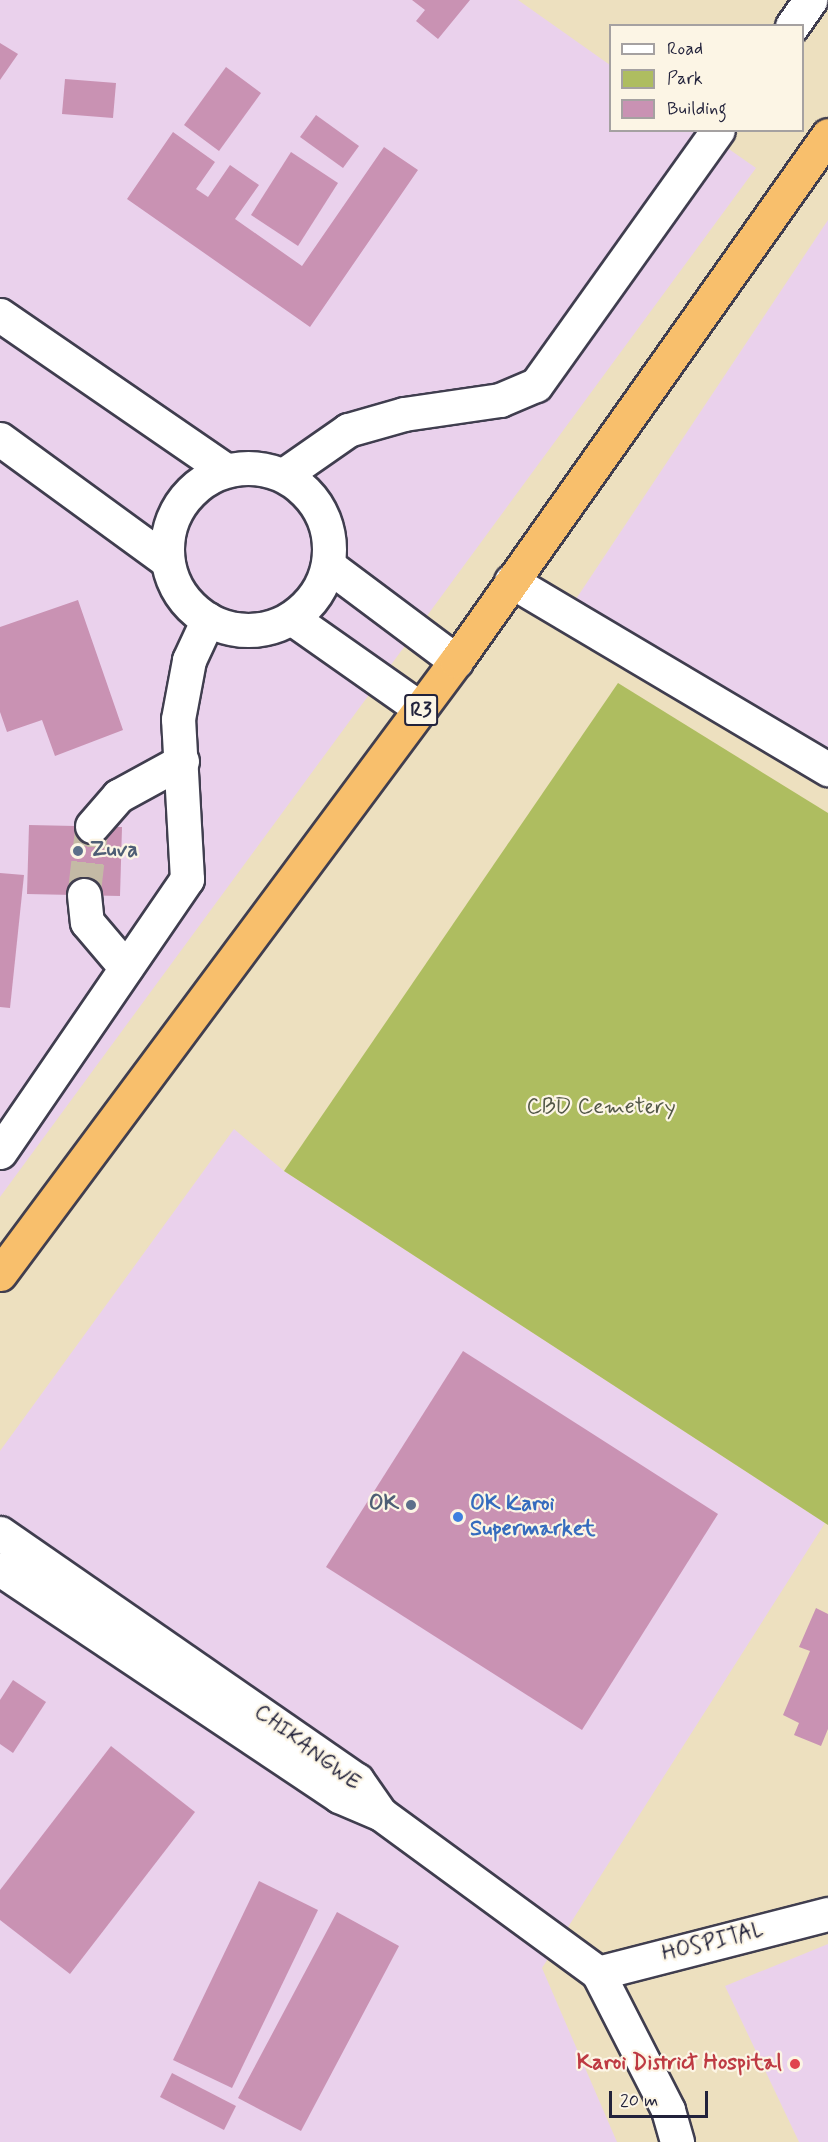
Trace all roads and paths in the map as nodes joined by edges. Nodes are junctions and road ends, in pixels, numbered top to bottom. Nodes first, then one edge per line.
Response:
1 (810, 0) edge
2 (793, 24) edge
3 (717, 132) edge
4 (828, 135) edge
5 (0, 315) edge
6 (0, 439) edge
7 (224, 470) junction
8 (285, 474) junction
9 (167, 561) junction
10 (329, 566) junction
11 (511, 581) junction
12 (208, 619) junction
13 (292, 619) junction
14 (456, 661) junction
15 (421, 709) junction
16 (182, 761) junction
17 (828, 769) edge
18 (92, 826) tunnel mouth
19 (84, 895) tunnel mouth
20 (126, 968) junction
21 (0, 1152) edge
22 (0, 1274) edge
23 (0, 1533) edge
24 (0, 1569) edge
25 (381, 1814) junction
26 (828, 1914) edge
27 (598, 1973) junction
28 (677, 2142) edge

1 - 2 street
3 - 8 street
4 - 11 highway, R3
5 - 7 street
6 - 9 street
7 - 8 street
7 - 9 street
8 - 10 street
9 - 12 street
10 - 13 street
10 - 14 street
11 - 14 highway, R3
11 - 17 street
12 - 13 street
12 - 16 street
13 - 15 street
14 - 15 highway, R3
15 - 22 highway, R3
16 - 18 street
16 - 20 street
19 - 20 street
20 - 21 street
23 - 25 street, CHIKANGWE
24 - 25 street, CHIKANGWE
25 - 27 street
26 - 27 street, HOSPITAL
27 - 28 street

